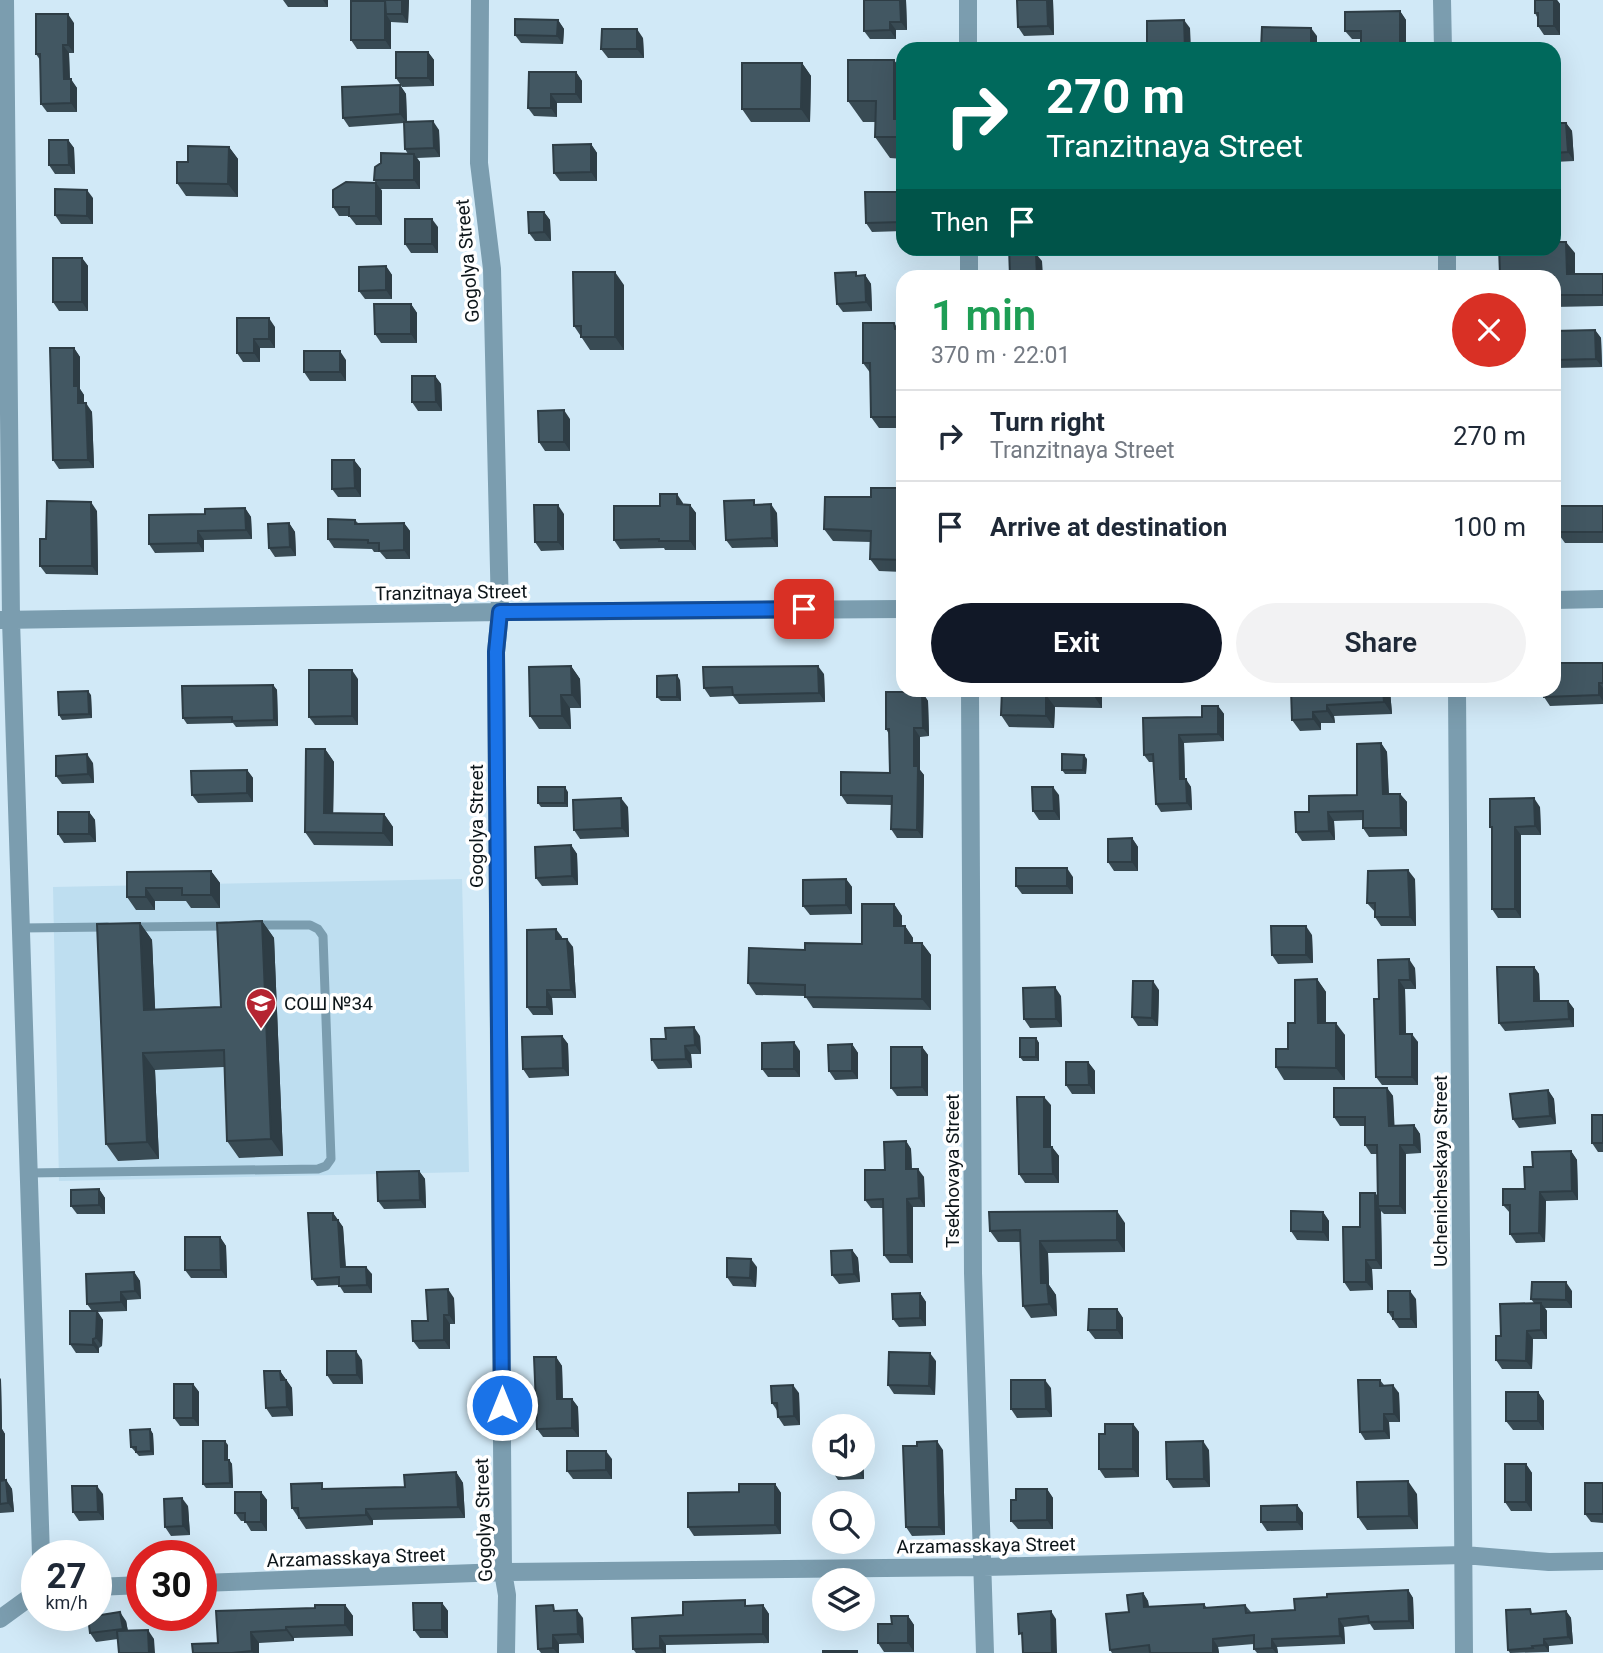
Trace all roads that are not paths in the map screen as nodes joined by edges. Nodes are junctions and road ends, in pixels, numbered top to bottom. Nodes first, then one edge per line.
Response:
1 (5, 0) edge
2 (480, 0) edge
3 (968, 0) edge
4 (1443, 0) edge
5 (968, 42) edge
6 (1443, 42) edge
7 (1603, 599) edge
8 (1561, 600) edge
9 (896, 608) edge
10 (500, 612) junction
11 (6, 620) edge
12 (970, 697) edge
13 (1457, 697) edge
14 (22, 928) junction
15 (28, 1174) junction
16 (40, 1540) edge
17 (1464, 1555) junction
18 (1603, 1561) edge
19 (983, 1567) junction
20 (503, 1572) junction
21 (217, 1582) edge
22 (21, 1604) edge
23 (0, 1619) edge
24 (506, 1653) edge
25 (985, 1653) edge
26 (1464, 1653) edge

1 - 11 street
2 - 10 street, Gogolya Street
3 - 5 street
4 - 6 street
7 - 8 street
9 - 10 street, Tranzitnaya Street
10 - 11 street, Tranzitnaya Street
10 - 20 street, Gogolya Street
11 - 14 street
12 - 19 street, Tsekhovaya Street
13 - 17 street, Uchenicheskaya Street
14 - 15 street
14 - 15 lane
15 - 16 street
17 - 18 street, Arzamasskaya Street
17 - 19 street, Arzamasskaya Street
17 - 26 street, Uchenicheskaya Street
19 - 20 street, Arzamasskaya Street
19 - 25 street, Tsekhovaya Street
20 - 21 street, Arzamasskaya Street
20 - 24 street, Gogolya Street
22 - 23 street

